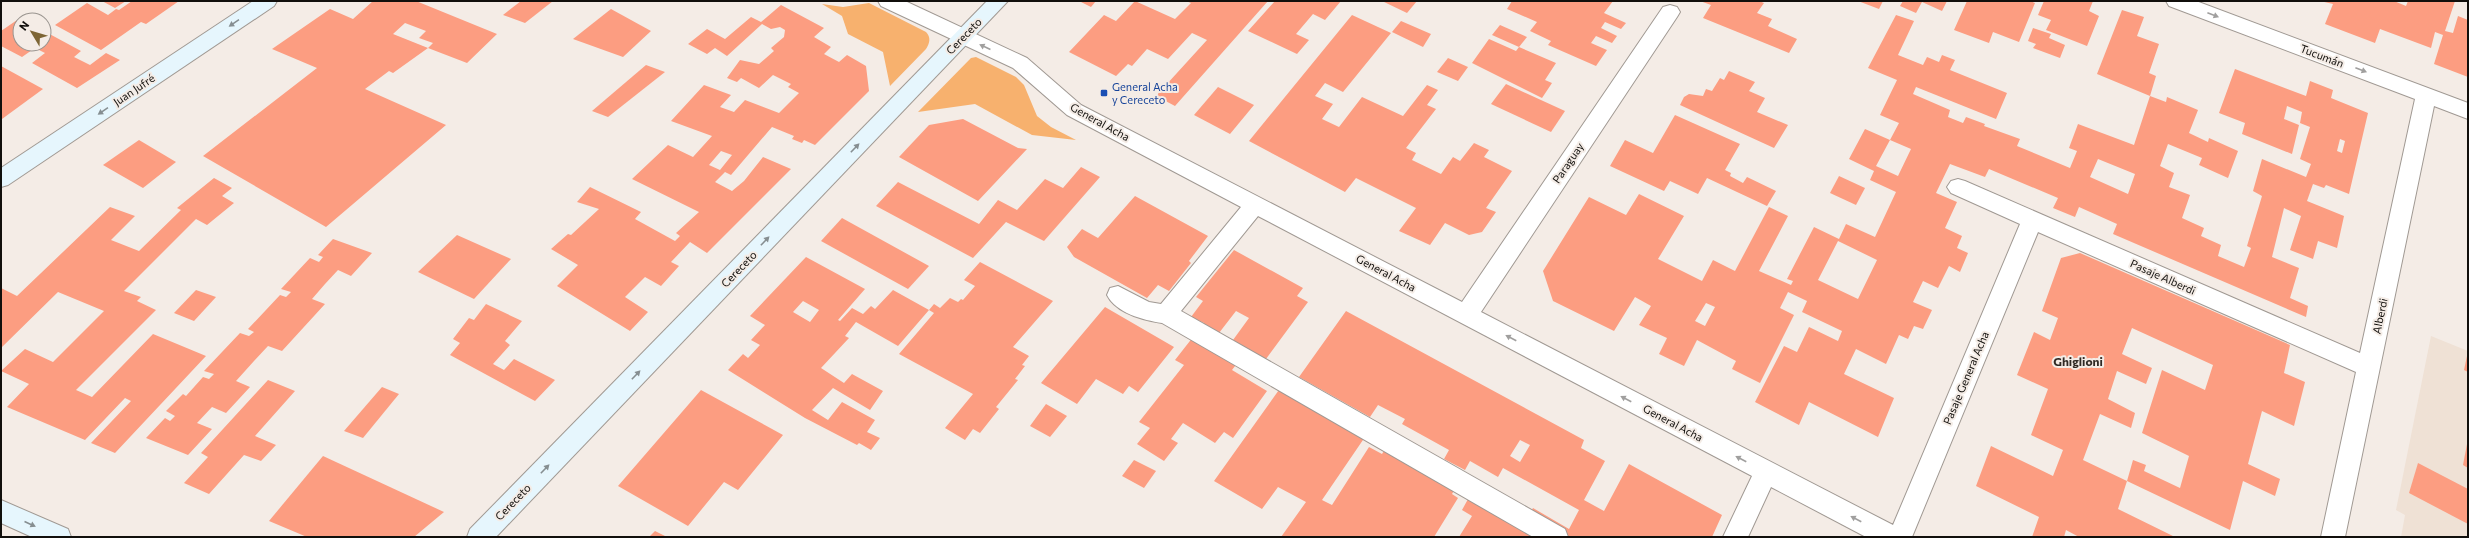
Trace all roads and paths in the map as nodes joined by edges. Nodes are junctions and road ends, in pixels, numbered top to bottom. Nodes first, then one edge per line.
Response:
1 (267, 1) edge
2 (888, 1) edge
3 (998, 1) edge
4 (2176, 1) edge
5 (1670, 12) dead end
6 (964, 36) junction
7 (2426, 95) junction
8 (2468, 111) edge
9 (1, 179) edge
10 (1958, 187) dead end
11 (1255, 204) junction
12 (2032, 220) junction
13 (1118, 295) dead end
14 (1166, 314) junction
15 (1466, 315) junction
16 (2369, 367) junction
17 (1766, 472) junction
18 (1, 511) edge
19 (59, 537) edge
20 (480, 537) edge
21 (1556, 537) edge
22 (1734, 537) edge
23 (1891, 537) edge
24 (1900, 537) edge
25 (2333, 537) edge

1 -> 9 main road, Juan Jufré
2 - 6 street, General Acha
3 - 6 main road, Cereceto
4 -> 7 street, Tucumán
5 - 15 street, Paraguay
11 -> 6 street, General Acha
20 -> 6 main road, Cereceto
7 - 8 street, Tucumán
7 - 16 street, Alberdi
10 - 12 street, Pasaje Alberdi
11 - 14 street
11 - 15 street, General Acha
12 - 16 street, Pasaje Alberdi
12 - 24 street, Pasaje General Acha
13 - 14 street
14 - 21 street
17 -> 15 street, General Acha
16 - 25 street, Alberdi
17 - 22 street
23 -> 17 street, General Acha
18 -> 19 main road

